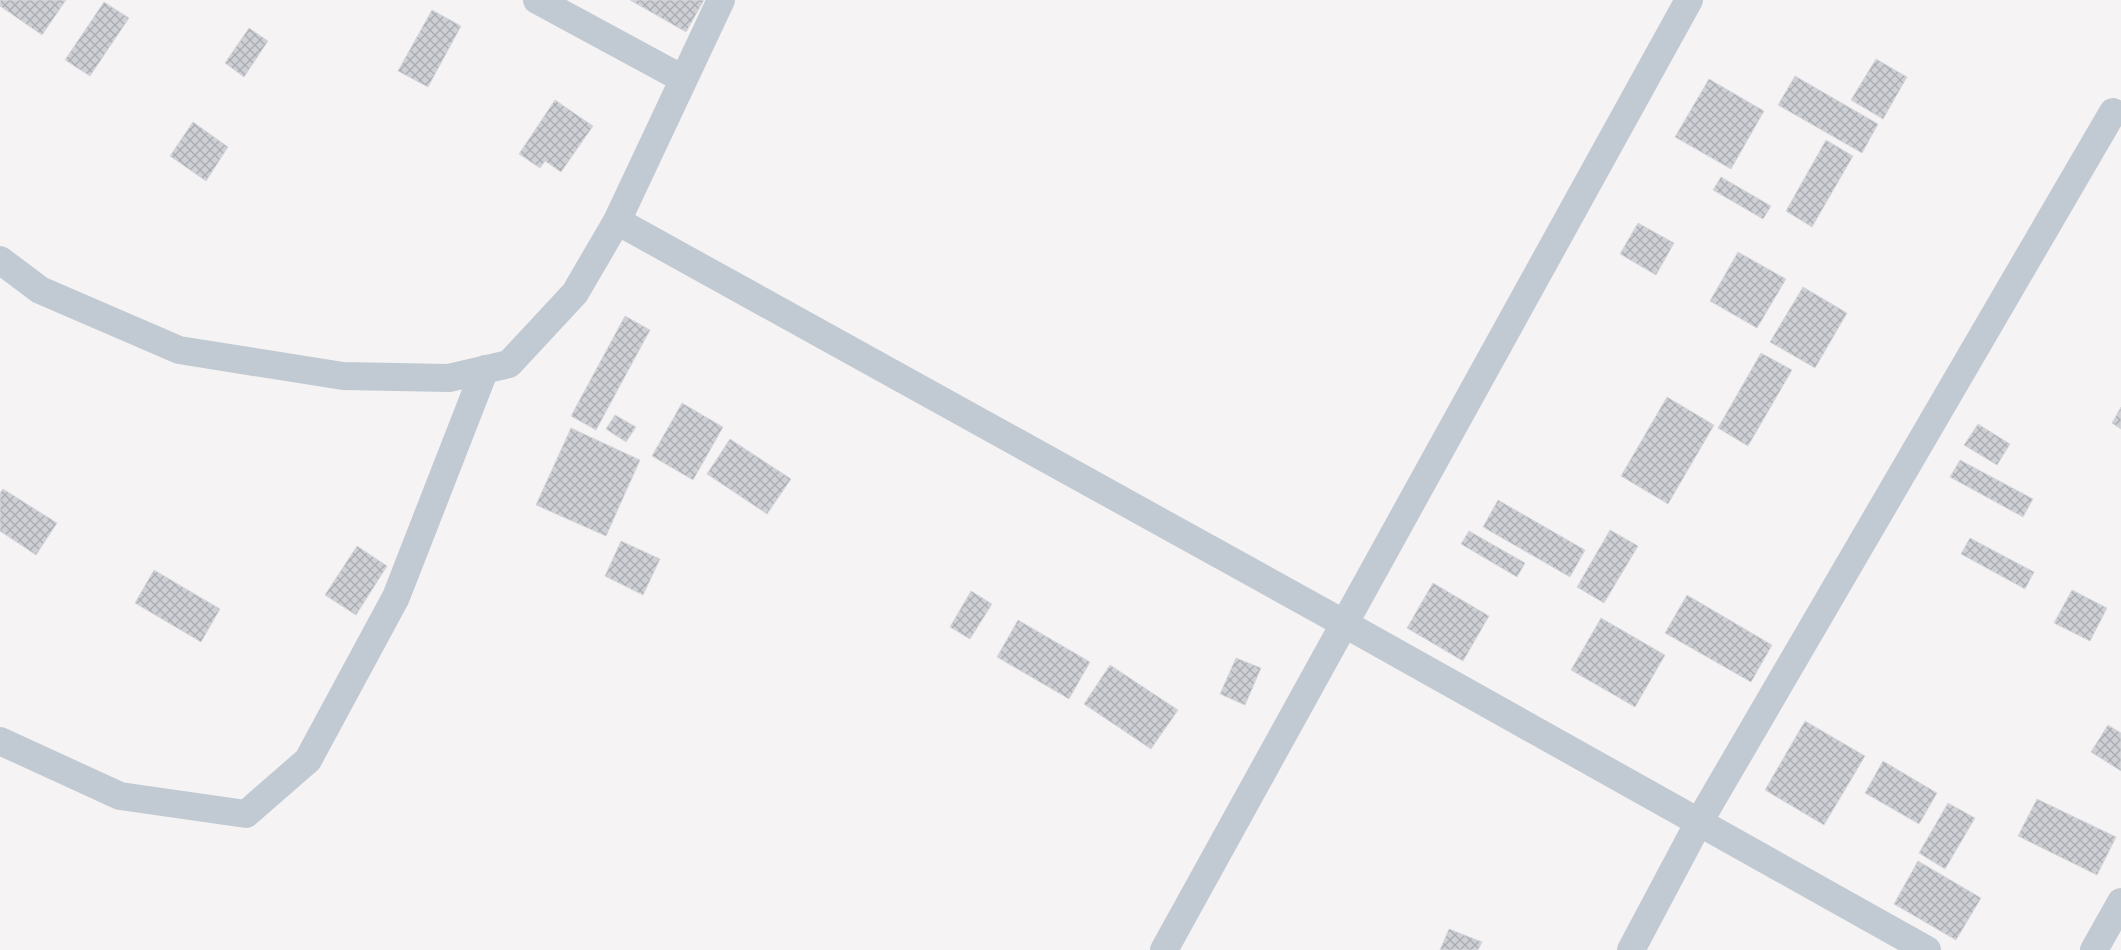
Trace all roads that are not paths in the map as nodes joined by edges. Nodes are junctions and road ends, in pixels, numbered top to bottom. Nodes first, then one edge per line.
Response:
1 (538, 0) edge
2 (721, 0) edge
3 (1689, 0) edge
4 (683, 80) junction
5 (2113, 112) dead end
6 (617, 221) junction
7 (0, 260) edge
8 (484, 369) junction
9 (1345, 624) junction
10 (0, 741) edge
11 (1699, 822) junction
12 (2121, 902) edge
13 (1164, 950) edge
14 (1631, 950) edge
15 (1927, 950) edge
16 (2094, 950) edge

1 - 4 street
2 - 4 street
3 - 9 street
4 - 6 street
5 - 11 street
6 - 8 street
6 - 9 street
7 - 8 street
8 - 10 street
9 - 11 street
9 - 13 street
11 - 14 street
11 - 15 street
12 - 16 street

